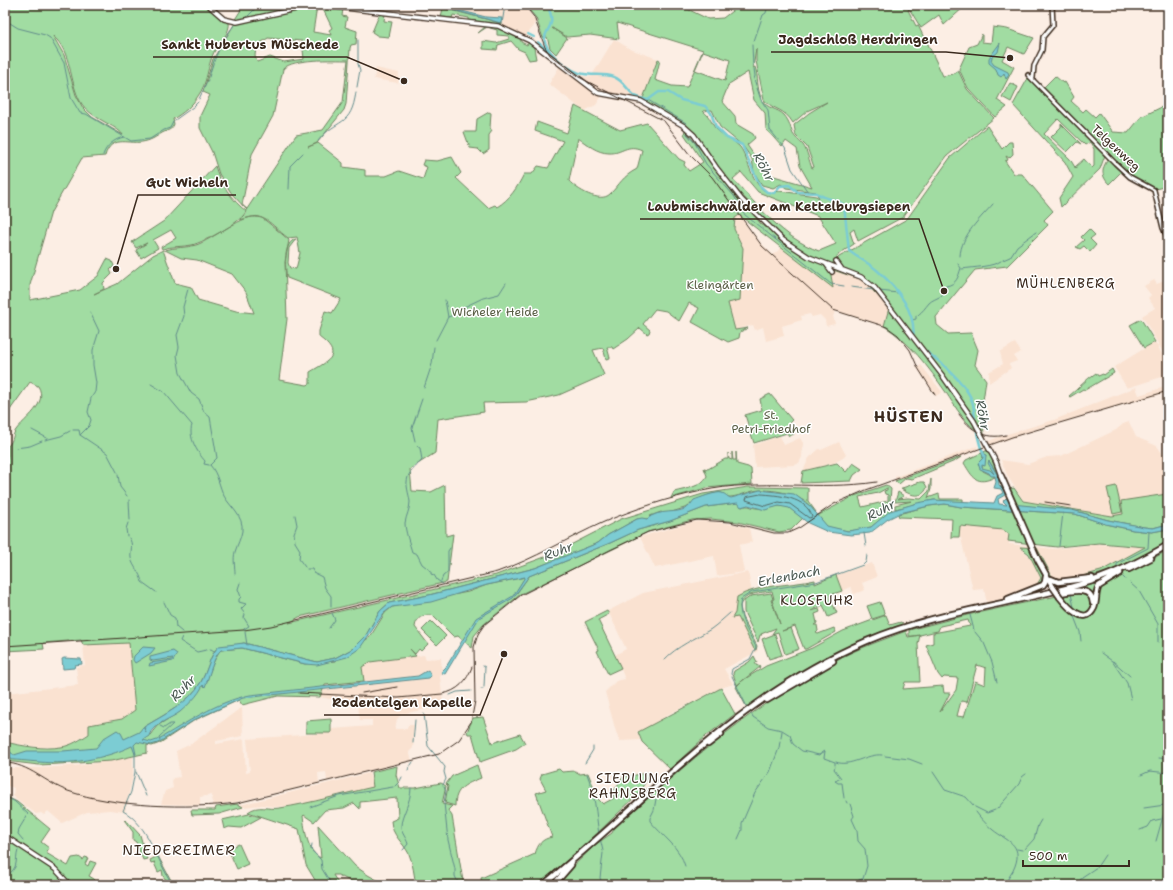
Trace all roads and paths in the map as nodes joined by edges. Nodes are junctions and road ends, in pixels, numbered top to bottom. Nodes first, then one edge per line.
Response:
1 (208, 5) edge
2 (314, 5) edge
3 (320, 5) edge
4 (1052, 5) edge
5 (1028, 75) dead end
6 (1033, 78) junction
7 (1168, 239) edge
8 (836, 261) dead end
9 (825, 264) junction
10 (841, 269) junction
11 (832, 272) dead end
12 (1001, 476) joint
13 (1168, 545) edge
14 (1168, 548) edge
15 (1033, 549) junction
16 (1120, 572) junction
17 (1046, 576) junction
18 (1051, 579) junction
19 (1054, 587) junction
20 (1061, 595) junction
21 (983, 607) junction
22 (769, 696) junction
23 (5, 837) edge
24 (593, 843) junction
25 (571, 865) junction
26 (557, 881) dead end
27 (70, 885) edge
28 (543, 885) edge
29 (547, 885) edge

1 - 2 main road
3 - 9 main road
4 - 6 main road
5 - 6 main road, Telgenweg
6 - 7 main road, Telgenweg
8 - 10 main road
9 - 10 main road
9 - 11 main road
10 - 12 main road, bridge
12 - 15 highway
13 - 16 highway
14 - 16 highway
15 - 17 highway
15 - 18 highway
16 - 18 highway
16 - 20 highway
16 - 20 highway
16 - 21 highway
17 - 19 highway
17 - 21 highway
18 - 19 highway
19 - 20 highway, bridge
20 - 20 highway
20 - 22 highway
21 - 22 highway
22 - 24 highway
23 - 27 main road
24 - 25 highway
24 - 28 highway
25 - 26 highway
25 - 29 highway

